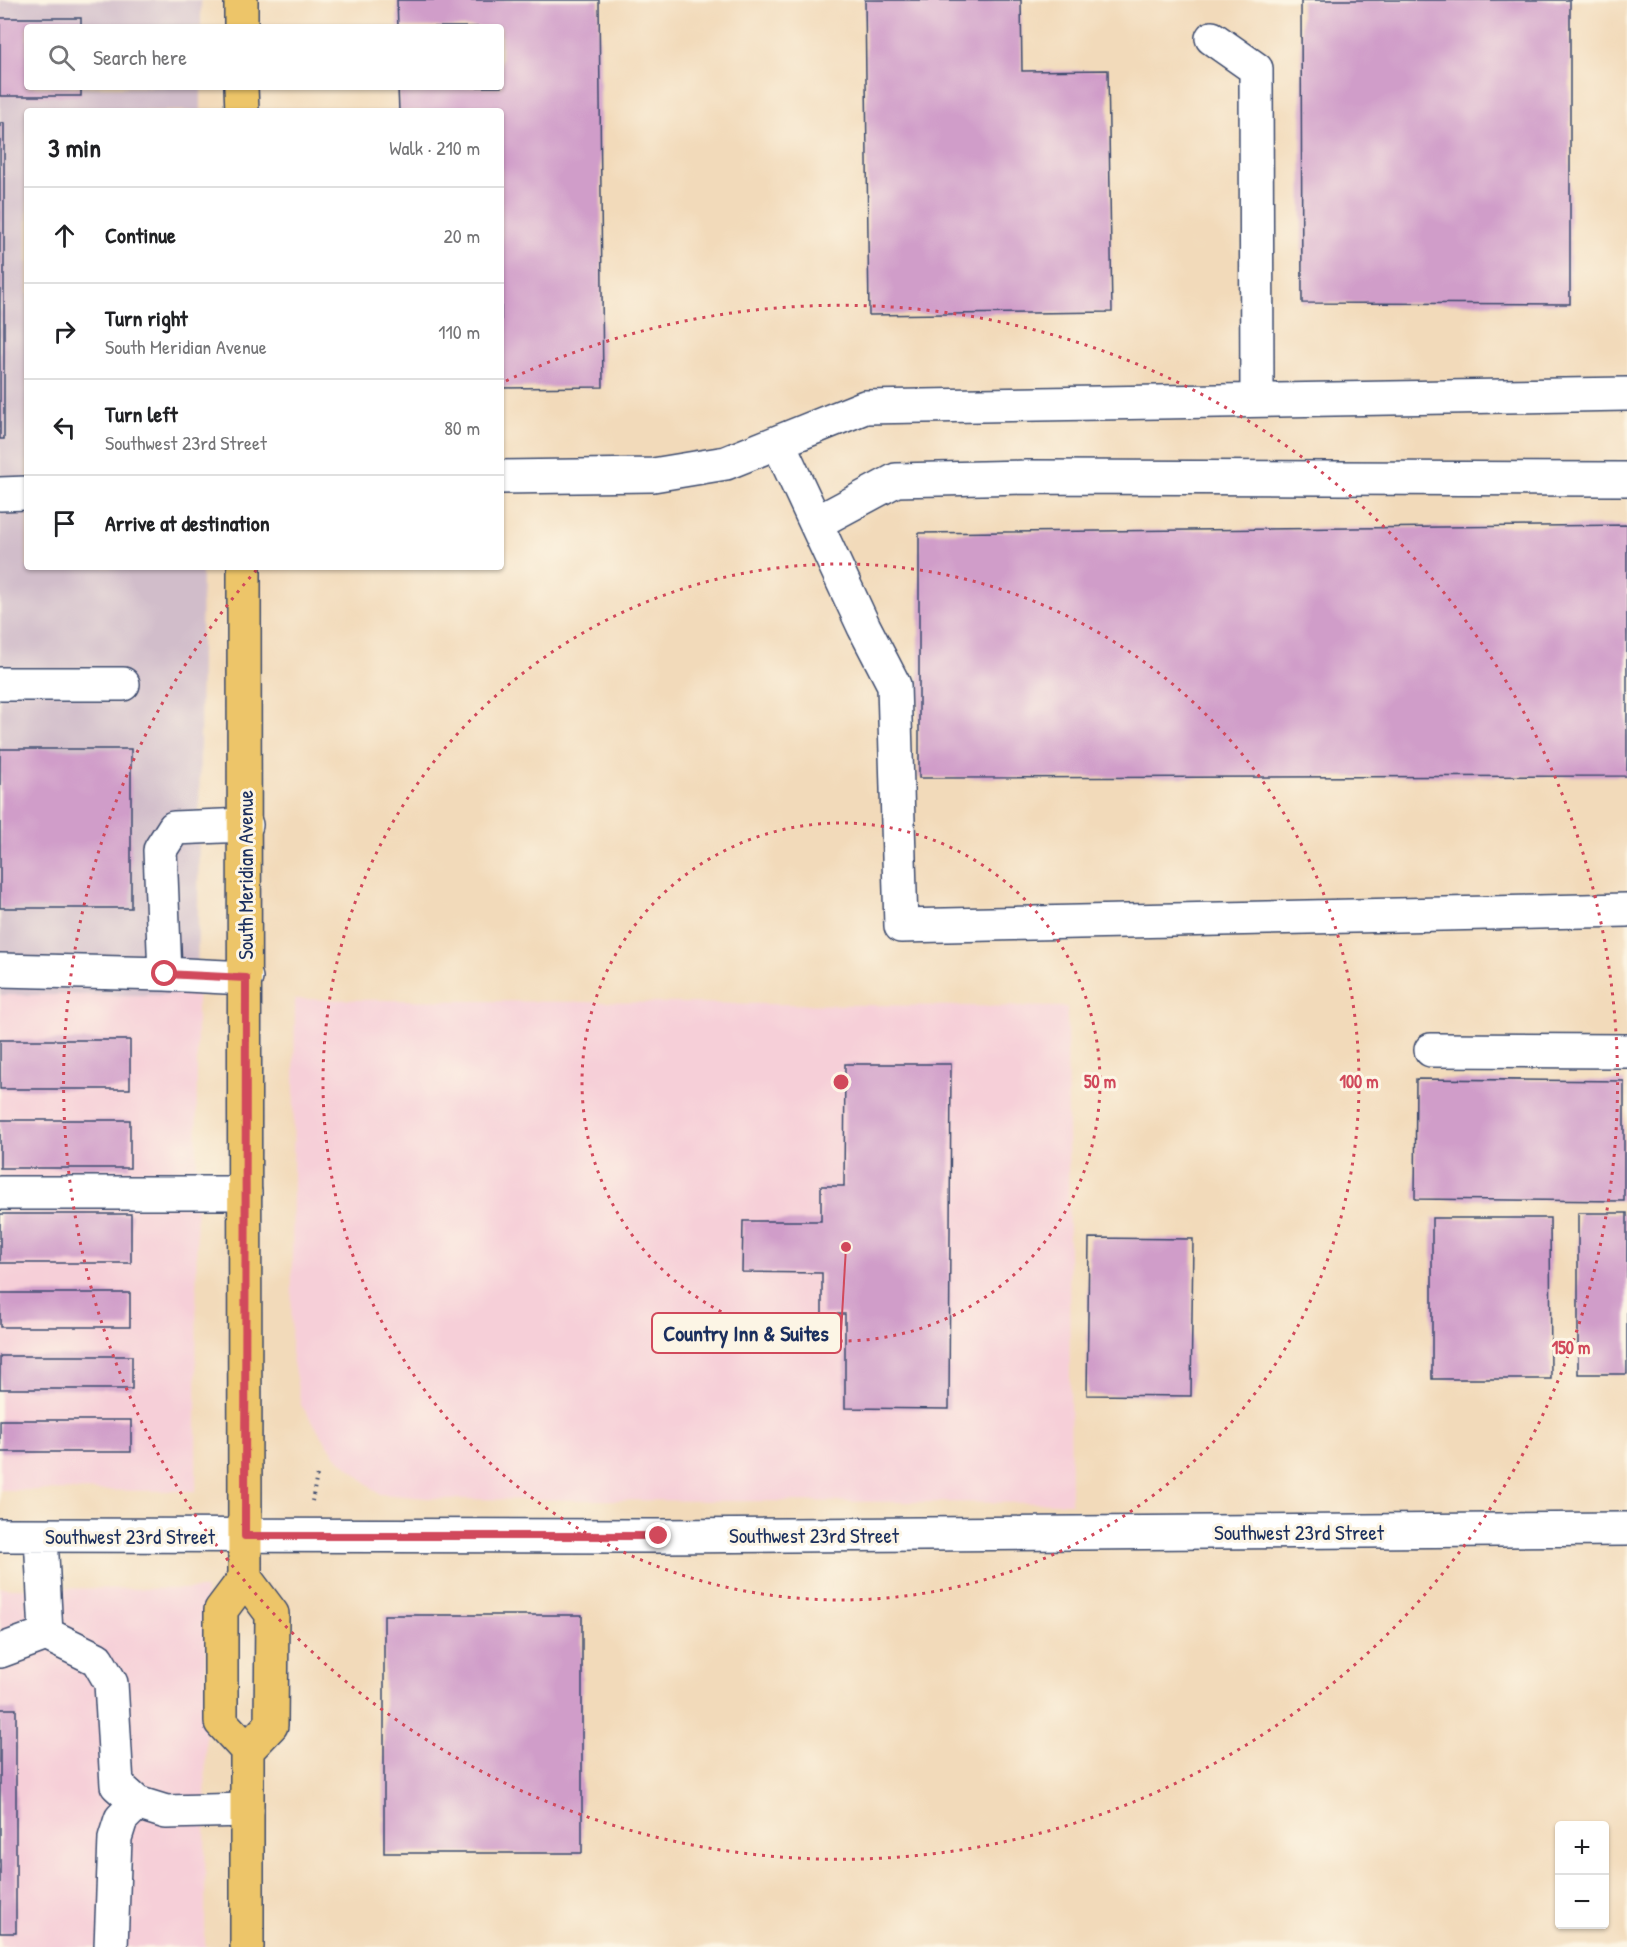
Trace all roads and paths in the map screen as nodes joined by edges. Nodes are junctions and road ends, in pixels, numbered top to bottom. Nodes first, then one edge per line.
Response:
1 (241, 0) edge
2 (241, 24) edge
3 (1212, 38) dead end
4 (242, 90) edge
5 (242, 108) edge
6 (1627, 394) edge
7 (1257, 400) junction
8 (778, 442) junction
9 (504, 477) edge
10 (1627, 479) edge
11 (0, 494) edge
12 (24, 494) edge
13 (816, 523) junction
14 (244, 570) edge
15 (0, 684) edge
16 (123, 684) dead end
17 (246, 825) junction
18 (1627, 910) edge
19 (0, 970) edge
20 (165, 974) junction
21 (246, 978) junction
22 (1431, 1050) dead end
23 (1627, 1051) edge
24 (0, 1193) edge
25 (245, 1193) junction
26 (316, 1475) dead end
27 (312, 1503) dead end
28 (1627, 1529) edge
29 (0, 1535) edge
30 (41, 1536) junction
31 (245, 1536) junction
32 (245, 1578) junction
33 (46, 1634) junction
34 (0, 1651) edge
35 (247, 1750) junction
36 (137, 1803) junction
37 (247, 1810) junction
38 (111, 1947) edge
39 (247, 1947) edge

1 - 2 main road
3 - 7 street
4 - 5 main road
6 - 7 street
7 - 8 street
8 - 9 street
8 - 13 street
10 - 13 street
11 - 12 street
13 - 18 street
14 - 17 main road, South Meridian Avenue
15 - 16 street
17 - 20 street
17 - 21 main road, South Meridian Avenue
19 - 20 street
20 - 21 street
21 - 25 main road, South Meridian Avenue
22 - 23 street
24 - 25 street
25 - 31 main road, South Meridian Avenue
26 - 27 path
28 - 31 street, Southwest 23rd Street
29 - 30 street, Southwest 23rd Street
30 - 31 street, Southwest 23rd Street
30 - 33 street
31 - 32 main road, South Meridian Avenue
32 - 35 main road
32 - 35 main road
33 - 34 street
33 - 36 street
35 - 37 main road
36 - 37 street
36 - 38 street
37 - 39 main road

